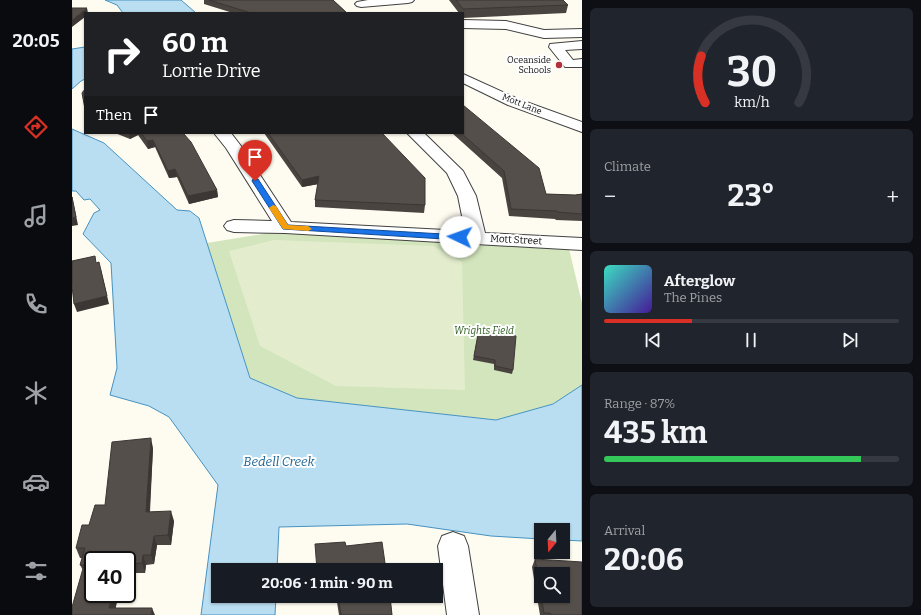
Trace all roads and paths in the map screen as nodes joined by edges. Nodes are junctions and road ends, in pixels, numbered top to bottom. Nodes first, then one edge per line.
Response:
1 (408, 0) edge
2 (396, 1) junction
3 (358, 2) edge
4 (371, 12) edge
5 (404, 12) edge
6 (464, 24) edge
7 (582, 33) edge
8 (544, 34) junction
9 (582, 45) edge
10 (555, 47) junction
11 (582, 63) edge
12 (464, 78) edge
13 (582, 127) edge
14 (223, 134) edge
15 (416, 134) edge
16 (234, 226) dead end
17 (286, 227) junction
18 (476, 238) junction
19 (582, 244) edge
20 (453, 546) dead end
21 (463, 615) edge

1 - 2 street
2 - 3 street
2 - 5 street
3 - 4 street
6 - 8 street
7 - 8 street
8 - 10 street
9 - 10 street
10 - 11 street
12 - 13 street, Mott Lane
14 - 17 street
15 - 18 street
16 - 17 street, Mott Street
17 - 18 street, Mott Street
18 - 19 street, Mott Street
20 - 21 street

